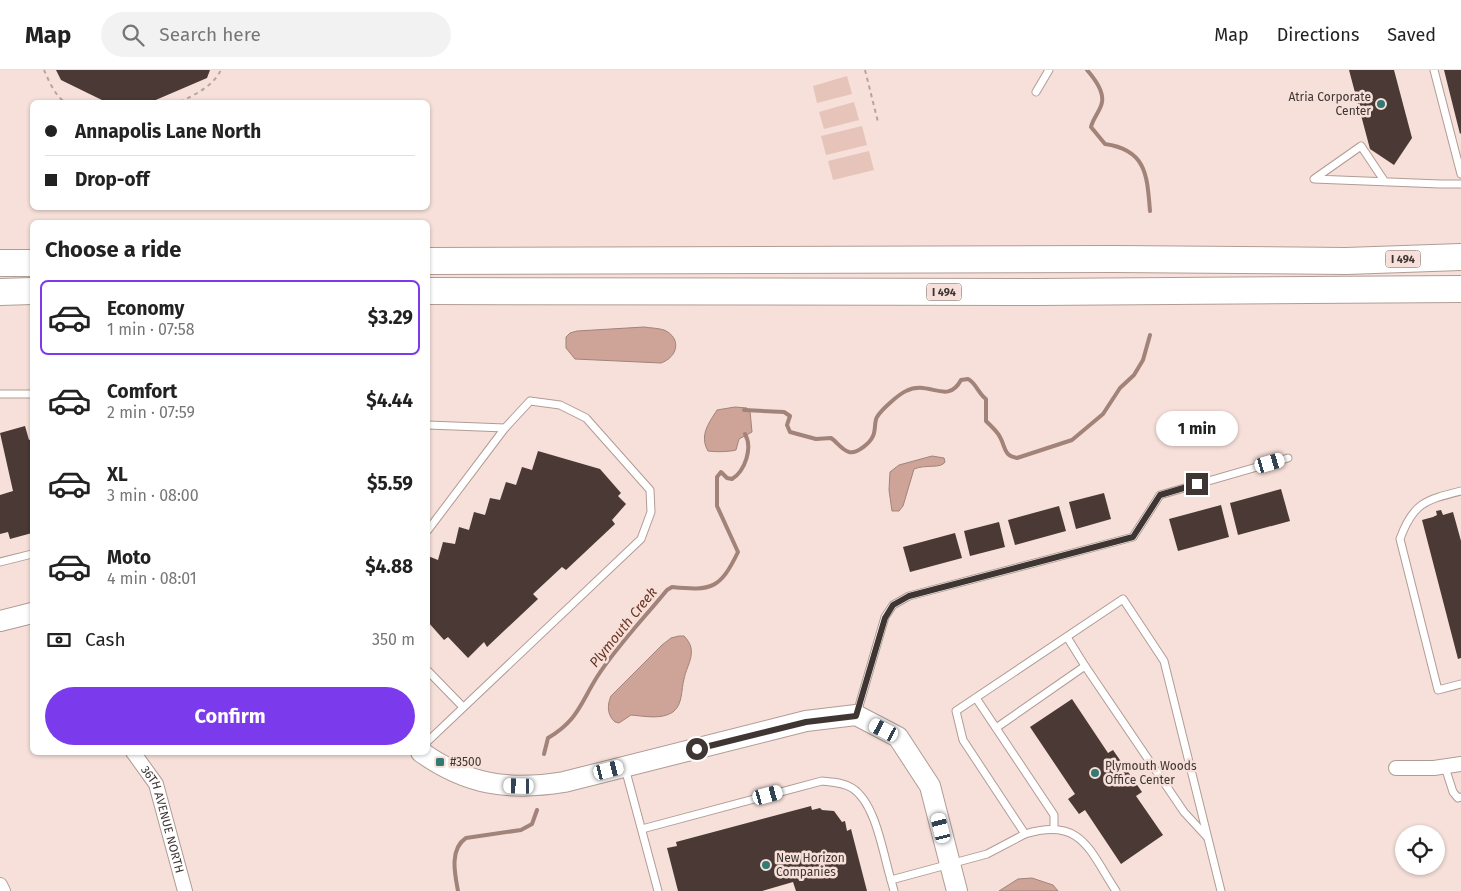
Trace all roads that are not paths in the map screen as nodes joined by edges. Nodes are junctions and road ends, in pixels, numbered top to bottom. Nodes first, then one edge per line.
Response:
1 (1049, 70) edge
2 (1434, 70) edge
3 (1036, 92) dead end
4 (1461, 174) edge
5 (1385, 182) junction
6 (1461, 184) edge
7 (1461, 247) edge
8 (1461, 257) edge
9 (430, 261) edge
10 (1346, 261) junction
11 (0, 263) edge
12 (30, 263) edge
13 (1461, 289) edge
14 (30, 291) edge
15 (430, 291) edge
16 (0, 292) edge
17 (0, 394) edge
18 (30, 394) edge
19 (430, 425) edge
20 (506, 428) junction
21 (1288, 458) dead end
22 (1461, 491) edge
23 (430, 527) edge
24 (30, 554) edge
25 (0, 562) edge
26 (30, 614) edge
27 (0, 621) edge
28 (1067, 637) junction
29 (1085, 666) junction
30 (430, 673) edge
31 (1461, 684) edge
32 (976, 698) junction
33 (463, 707) junction
34 (856, 716) junction
35 (996, 728) junction
36 (430, 739) edge
37 (136, 755) edge
38 (426, 755) edge
39 (1461, 764) edge
40 (624, 767) junction
41 (1445, 767) junction
42 (1396, 768) dead end
43 (1461, 797) edge
44 (642, 829) junction
45 (1054, 829) junction
46 (1025, 834) junction
47 (1207, 837) junction
48 (950, 863) junction
49 (890, 880) junction
50 (0, 885) edge
51 (4, 891) edge
52 (184, 891) edge
53 (658, 891) edge
54 (894, 891) edge
55 (957, 891) edge
56 (1116, 891) edge
57 (1221, 891) edge

1 - 3 lane
2 - 4 lane
5 - 5 lane
5 - 6 lane
7 - 10 highway
8 - 10 highway, I 494
9 - 10 highway, I 494
11 - 12 highway
13 - 15 highway, I 494
14 - 16 highway
17 - 18 lane
19 - 20 lane
20 - 23 lane
20 - 33 lane
21 - 34 lane
22 - 31 lane
24 - 25 lane
26 - 27 street
28 - 29 lane
28 - 32 lane
28 - 47 lane
29 - 35 lane
29 - 47 lane
30 - 33 lane
32 - 35 lane
32 - 46 lane
33 - 36 lane
34 - 40 street
34 - 48 street
35 - 45 lane
37 - 52 street, 36TH AVENUE NORTH
38 - 40 street
39 - 41 street
40 - 44 lane
41 - 42 street
41 - 43 lane
44 - 49 lane
44 - 53 lane
45 - 46 lane
45 - 56 lane
46 - 48 lane
47 - 57 lane
48 - 49 lane
48 - 55 street
49 - 54 lane
50 - 51 street

